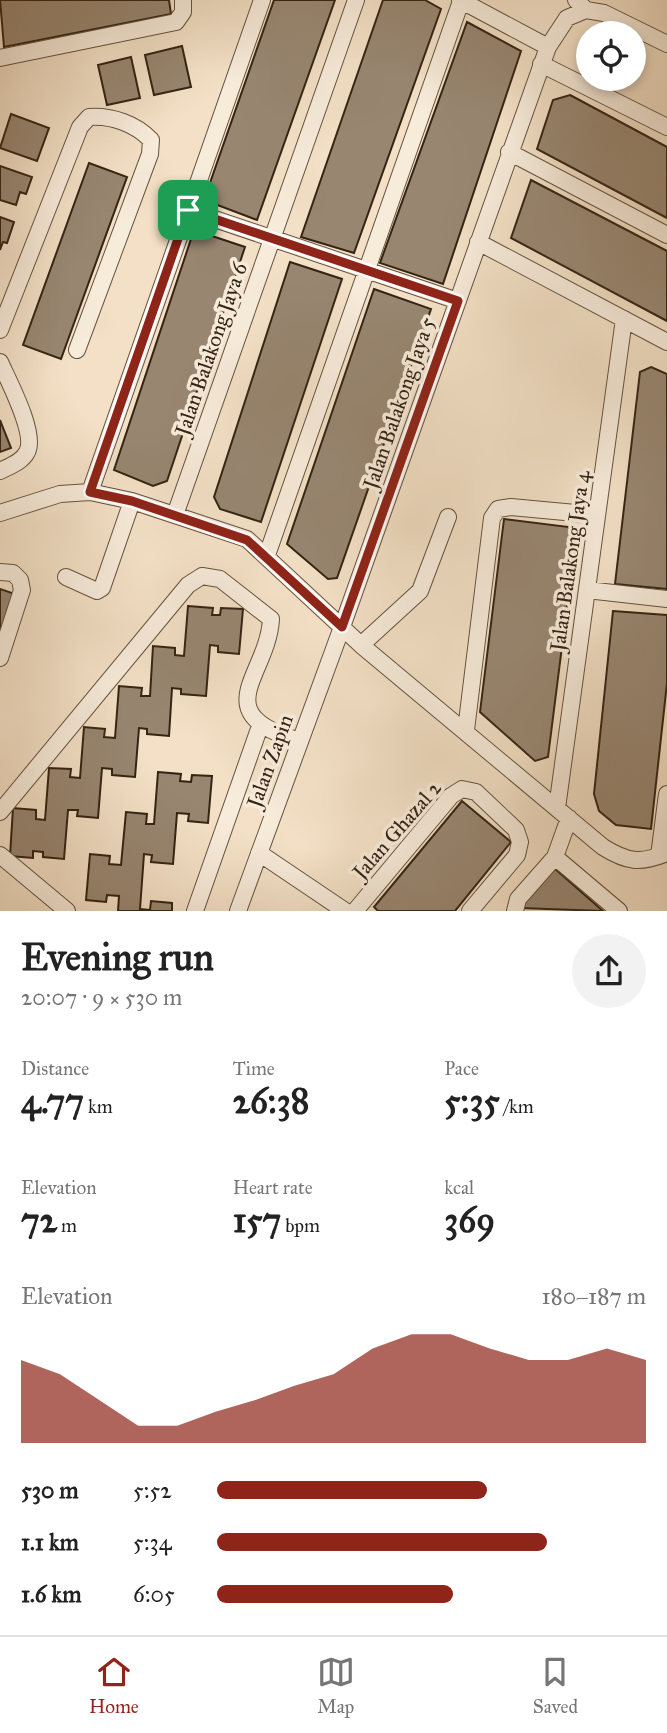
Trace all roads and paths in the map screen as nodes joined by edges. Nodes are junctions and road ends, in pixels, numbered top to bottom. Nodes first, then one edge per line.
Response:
1 (183, 0) edge
2 (262, 0) edge
3 (356, 0) edge
4 (461, 1) edge
5 (581, 5) edge
6 (667, 44) edge
7 (548, 47) junction
8 (0, 58) edge
9 (541, 64) junction
10 (667, 127) edge
11 (509, 152) junction
12 (188, 210) junction
13 (667, 235) edge
14 (272, 238) junction
15 (478, 242) junction
16 (367, 270) junction
17 (458, 301) junction
18 (624, 320) junction
19 (0, 330) edge
20 (667, 342) edge
21 (77, 350) dead end
22 (0, 362) edge
23 (0, 471) edge
24 (90, 492) junction
25 (132, 501) junction
26 (0, 513) edge
27 (175, 515) junction
28 (597, 516) junction
29 (448, 517) dead end
30 (267, 555) junction
31 (0, 572) edge
32 (66, 577) dead end
33 (587, 590) junction
34 (667, 599) edge
35 (342, 627) junction
36 (361, 645) junction
37 (0, 658) edge
38 (260, 726) junction
39 (466, 730) junction
40 (300, 741) junction
41 (667, 794) edge
42 (0, 811) edge
43 (563, 813) junction
44 (259, 853) junction
45 (663, 854) edge
46 (0, 855) edge
47 (555, 857) junction
48 (328, 904) edge
49 (472, 910) edge
50 (67, 911) edge
51 (195, 911) edge
52 (238, 911) edge
53 (345, 911) edge
54 (355, 911) edge
55 (515, 911) edge
56 (619, 911) edge

1 - 8 street
2 - 12 street
3 - 14 street, Jalan Balakong Jaya 6
4 - 7 street
4 - 16 street
5 - 6 street
5 - 7 street, Jalan Balakong Jaya 5
7 - 9 street, Jalan Balakong Jaya 5
9 - 10 street
9 - 11 street, Jalan Balakong Jaya 5
11 - 13 street
11 - 15 street, Jalan Balakong Jaya 5
12 - 14 street
12 - 24 street
14 - 16 street
14 - 27 street, Jalan Balakong Jaya 6
15 - 17 street, Jalan Balakong Jaya 5
15 - 18 street
16 - 17 street
16 - 30 street
17 - 35 street, Jalan Balakong Jaya 5
18 - 20 street
18 - 28 street, Jalan Balakong Jaya 4
19 - 21 street
22 - 23 street
24 - 25 street
24 - 26 street
25 - 27 street
25 - 32 street
27 - 30 street
28 - 33 street, Jalan Balakong Jaya 4
28 - 39 street
29 - 36 street
30 - 35 street
31 - 37 street
33 - 34 street
33 - 43 street, Jalan Balakong Jaya 4
35 - 36 street
35 - 40 street, Jalan Zapin
36 - 39 street
38 - 40 street
38 - 42 street
38 - 51 street
39 - 43 street
40 - 44 street, Jalan Zapin
41 - 45 street
43 - 45 street
43 - 47 street, Jalan Balakong Jaya 4
44 - 48 street
44 - 52 street, Jalan Zapin
46 - 50 street
47 - 55 street
47 - 56 street
48 - 53 street
49 - 54 street, Jalan Ghazal 2

